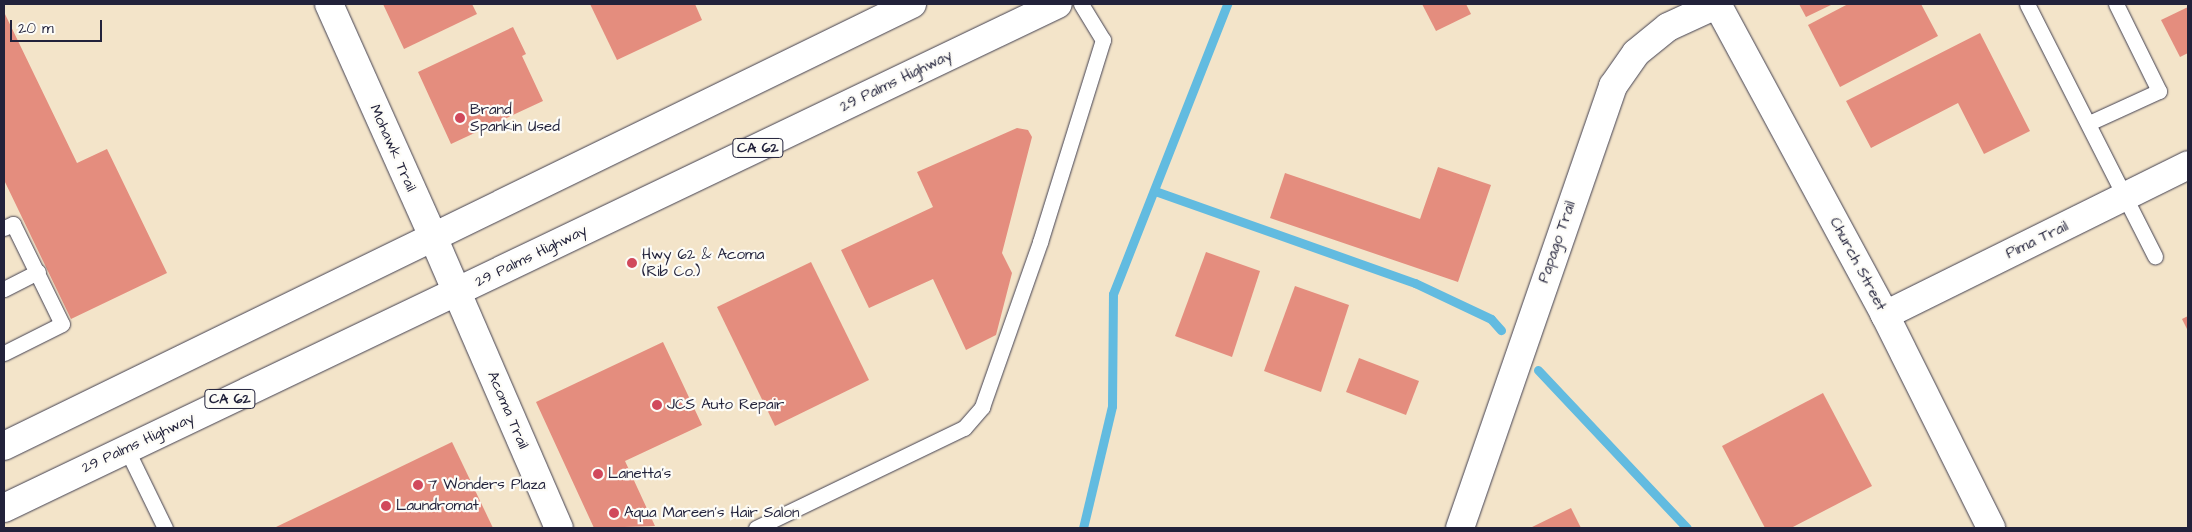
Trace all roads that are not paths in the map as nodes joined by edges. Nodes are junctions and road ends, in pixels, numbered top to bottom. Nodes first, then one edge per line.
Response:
1 (328, 4) edge
2 (912, 4) edge
3 (1058, 4) edge
4 (1081, 4) edge
5 (1718, 4) edge
6 (2027, 4) edge
7 (2116, 4) edge
8 (2089, 123) junction
9 (2188, 165) edge
10 (2125, 196) junction
11 (4, 228) edge
12 (433, 237) junction
13 (2155, 256) dead end
14 (38, 272) junction
15 (4, 289) edge
16 (457, 292) junction
17 (1885, 315) junction
18 (4, 353) edge
19 (4, 446) edge
20 (126, 448) junction
21 (4, 508) edge
22 (165, 528) edge
23 (559, 528) edge
24 (756, 528) edge
25 (1460, 528) edge
26 (1991, 528) edge

1 - 12 main road, Mohawk Trail
2 - 12 main road
3 - 16 main road, 29 Palms Highway / CA 62
4 - 24 lane
5 - 17 main road, Church Street
5 - 25 main road, Papago Trail
6 - 8 lane
7 - 8 lane
8 - 10 lane
9 - 10 main road, Pima Trail
10 - 13 lane
10 - 17 main road, Pima Trail
11 - 14 lane
12 - 16 main road, Mohawk Trail
12 - 19 main road
14 - 15 lane
14 - 18 lane
16 - 20 main road, 29 Palms Highway / CA 62
16 - 23 main road, Acoma Trail
17 - 26 main road, Church Street
20 - 21 main road, 29 Palms Highway / CA 62
20 - 22 lane

